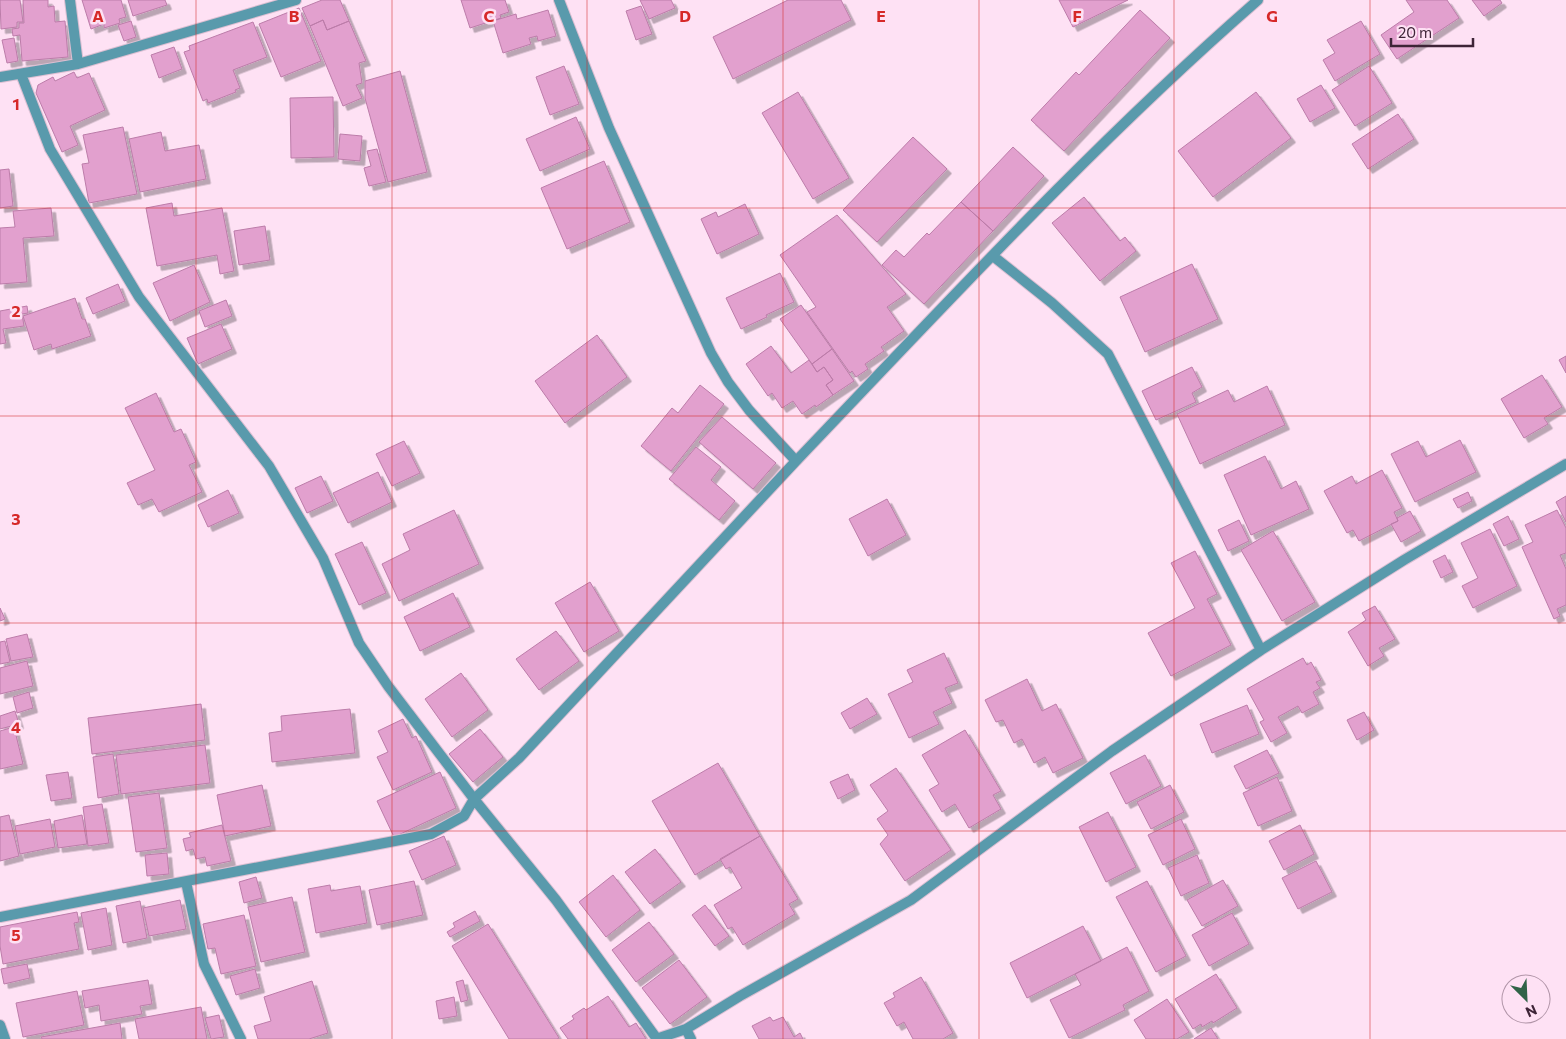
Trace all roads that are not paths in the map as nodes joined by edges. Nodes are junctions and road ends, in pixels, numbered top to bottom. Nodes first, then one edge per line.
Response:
1 (70, 0) edge
2 (296, 0) edge
3 (559, 0) edge
4 (1258, 0) edge
5 (78, 64) junction
6 (21, 74) junction
7 (0, 77) edge
8 (993, 256) junction
9 (796, 461) junction
10 (1566, 464) edge
11 (1261, 650) junction
12 (474, 799) junction
13 (186, 882) junction
14 (0, 917) edge
15 (0, 1025) edge
16 (686, 1029) junction
17 (5, 1039) edge
18 (241, 1039) edge
19 (657, 1039) edge
20 (691, 1039) edge

1 - 5 street
2 - 5 street
3 - 9 street
4 - 8 street
5 - 6 street
6 - 7 street
6 - 12 street
8 - 9 street
8 - 11 street
9 - 12 street
10 - 11 street
11 - 16 street
12 - 13 street
12 - 19 street
13 - 14 street
13 - 18 street
15 - 17 street
16 - 19 street
16 - 20 street

